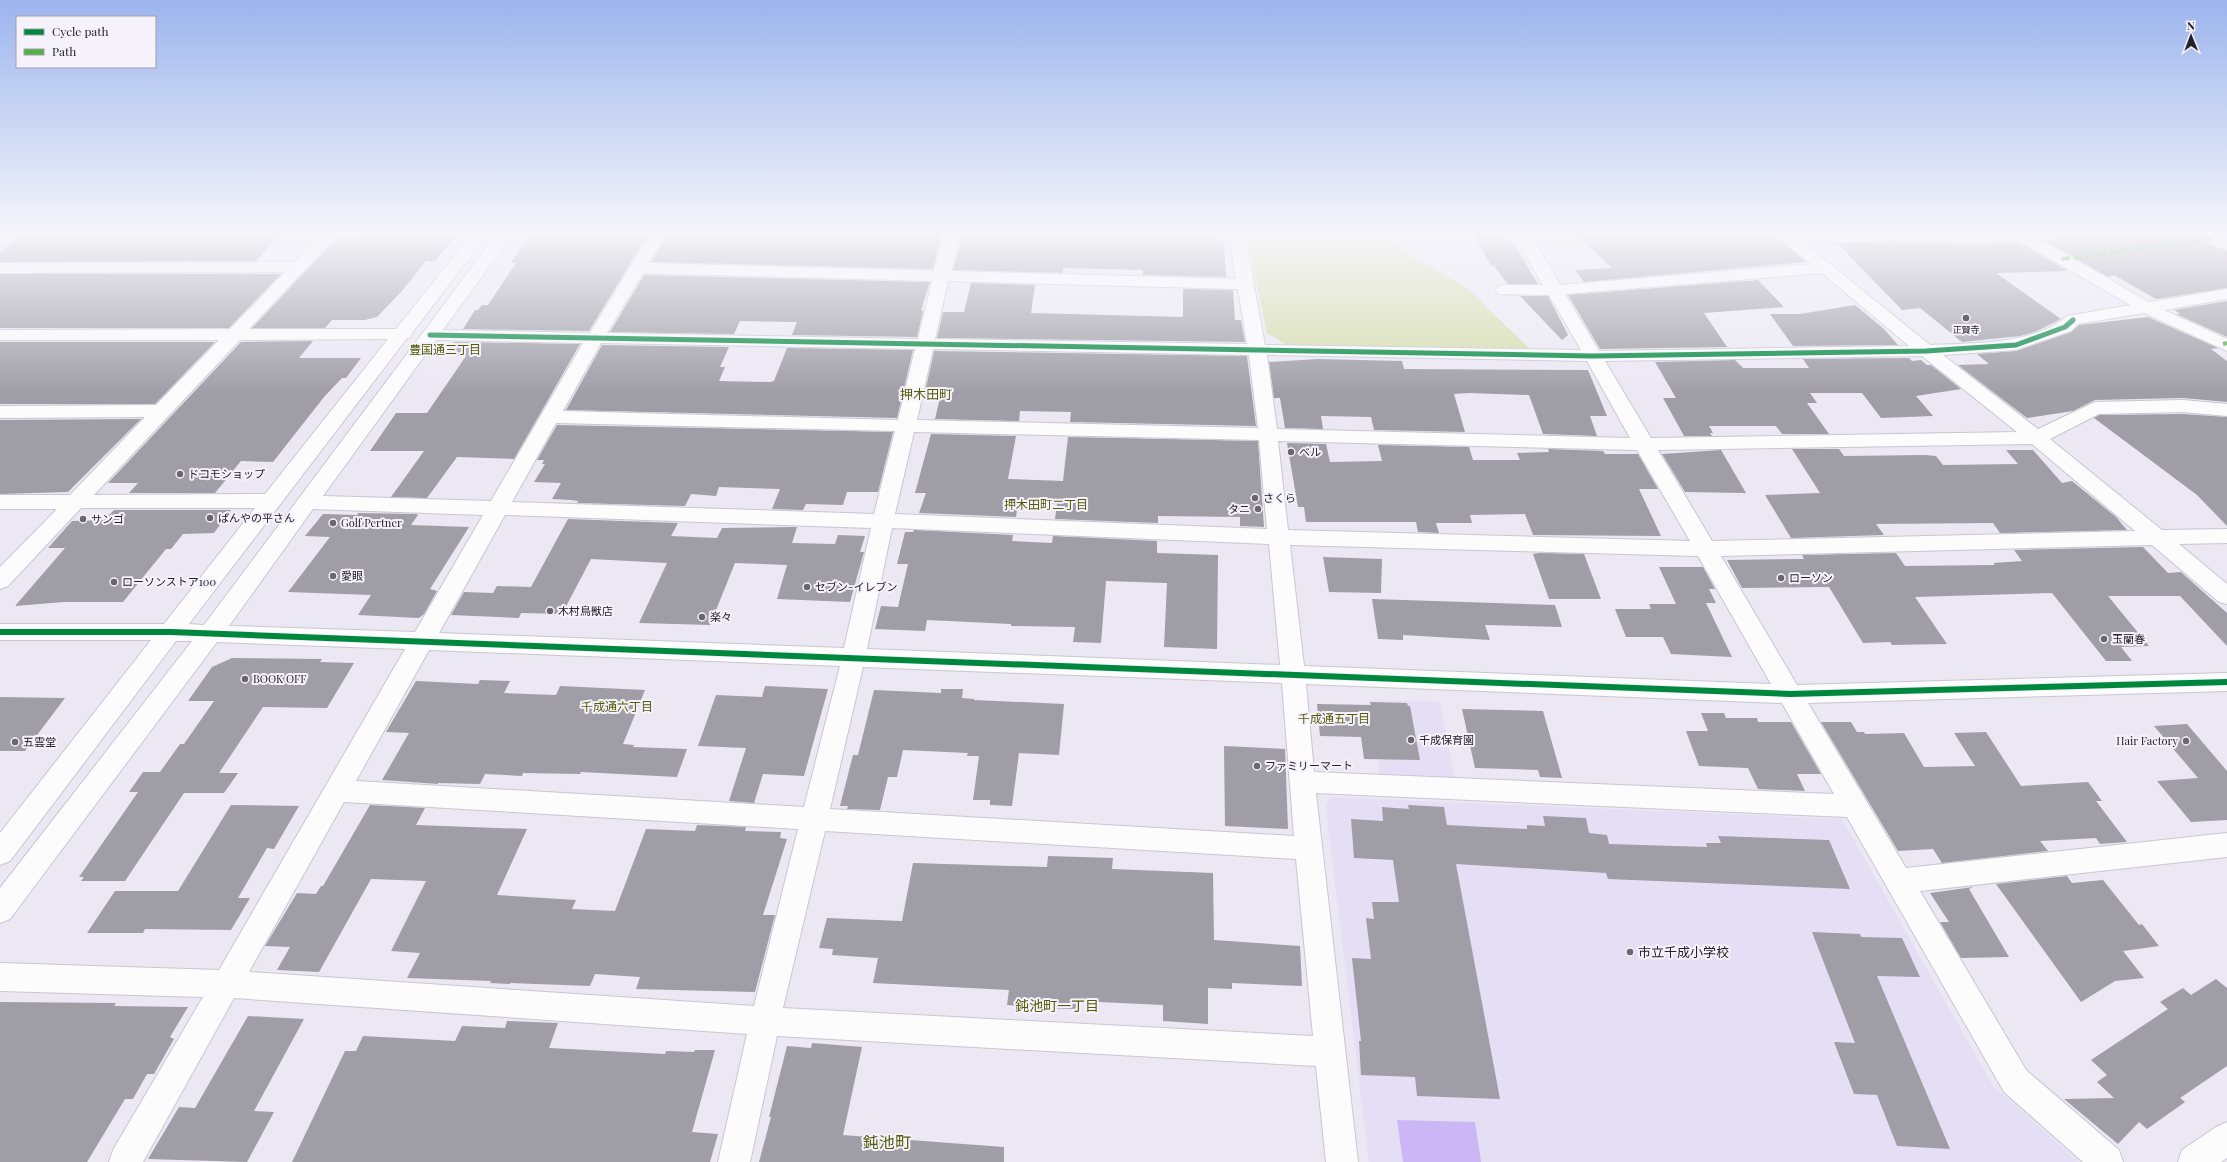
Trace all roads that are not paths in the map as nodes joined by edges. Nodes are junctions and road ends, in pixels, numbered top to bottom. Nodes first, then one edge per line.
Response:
1 (282, 285) edge
2 (441, 285) edge
3 (467, 285) edge
4 (627, 285) edge
5 (940, 285) edge
6 (1246, 285) edge
7 (1552, 285) edge
8 (1613, 285) edge
9 (1847, 285) edge
10 (2107, 285) edge
11 (1504, 290) dead end
12 (1554, 290) junction
13 (2227, 294) edge
14 (2145, 308) junction
15 (235, 334) junction
16 (404, 334) junction
17 (0, 335) edge
18 (430, 335) junction
19 (595, 338) junction
20 (926, 344) junction
21 (2227, 346) edge
22 (1257, 350) junction
23 (1926, 351) junction
24 (1592, 356) junction
25 (2227, 410) edge
26 (162, 411) junction
27 (0, 412) edge
28 (551, 417) junction
29 (907, 424) junction
30 (1268, 435) junction
31 (2036, 438) junction
32 (1646, 444) junction
33 (271, 501) junction
34 (0, 502) edge
35 (75, 502) junction
36 (308, 502) junction
37 (498, 509) junction
38 (883, 521) junction
39 (2227, 536) edge
40 (1279, 537) junction
41 (2155, 537) junction
42 (1706, 549) junction
43 (0, 581) edge
44 (2227, 596) edge
45 (0, 632) edge
46 (171, 632) junction
47 (210, 634) junction
48 (424, 641) junction
49 (853, 658) junction
50 (1293, 675) junction
51 (2227, 682) edge
52 (1790, 694) junction
53 (1303, 782) junction
54 (337, 791) junction
55 (1856, 806) junction
56 (814, 819) junction
57 (2227, 845) edge
58 (1308, 848) junction
59 (0, 853) edge
60 (1899, 881) junction
61 (0, 910) edge
62 (0, 977) edge
63 (226, 984) junction
64 (766, 1021) junction
65 (1331, 1052) junction
66 (2227, 1138) edge
67 (124, 1162) edge
68 (734, 1162) edge
69 (1342, 1162) edge
70 (2107, 1162) edge
71 (2194, 1162) edge

1 - 15 street
2 - 16 street
3 - 18 street
4 - 19 street
5 - 20 street
6 - 22 street
7 - 12 street
8 - 12 street
9 - 23 street
10 - 14 street
11 - 12 street
12 - 24 street
13 - 14 street
14 - 21 street
14 - 23 street
15 - 16 street
15 - 17 street
15 - 26 street
16 - 33 street
18 - 19 street
18 - 36 street
19 - 20 street
19 - 28 street
20 - 22 street
20 - 29 street
22 - 24 street
22 - 30 street
23 - 24 street
23 - 31 street
24 - 32 street
25 - 31 street
26 - 27 street
26 - 35 street
28 - 29 street
28 - 37 street
29 - 30 street
29 - 38 street
30 - 32 street
30 - 40 street
31 - 32 street
31 - 41 street
32 - 42 street
33 - 35 street
33 - 46 street
34 - 35 street
35 - 43 street
36 - 37 street
36 - 47 street
37 - 38 street
37 - 48 street
38 - 40 street
38 - 49 street
39 - 41 street
40 - 42 street
40 - 50 street
41 - 42 street
41 - 44 street
42 - 52 street
45 - 46 street
46 - 47 street
46 - 59 street
47 - 48 street
47 - 61 street
48 - 49 street
48 - 54 street
49 - 50 street
49 - 56 street
50 - 52 street
50 - 53 street
51 - 52 street
52 - 55 street
53 - 55 street
53 - 58 street
54 - 56 street
54 - 63 street
55 - 60 street
56 - 58 street
56 - 64 street
57 - 60 street
58 - 65 street
60 - 70 street
62 - 63 street
63 - 64 street
63 - 67 street
64 - 65 street
64 - 68 street
65 - 69 street
66 - 71 street

